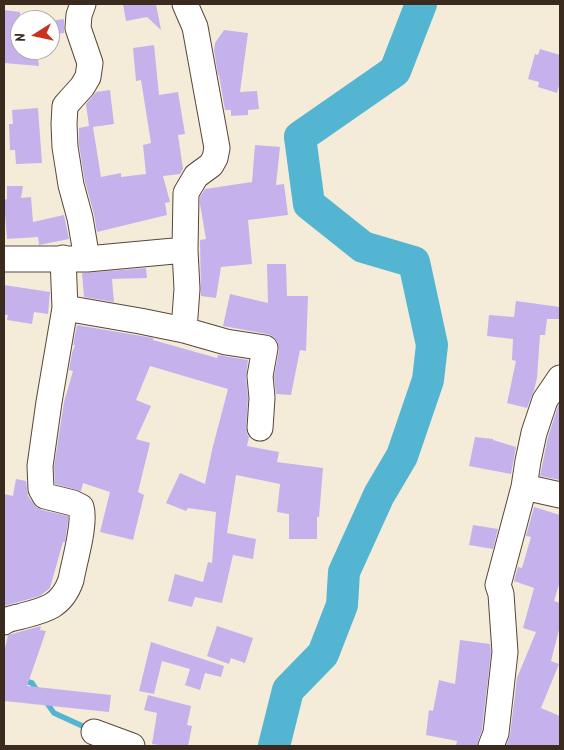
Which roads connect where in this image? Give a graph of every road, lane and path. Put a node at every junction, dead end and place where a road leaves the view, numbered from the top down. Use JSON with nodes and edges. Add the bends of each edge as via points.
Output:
{"nodes":[{"id":1,"x":83,"y":4,"type":"edge"},
{"id":2,"x":185,"y":4,"type":"edge"},
{"id":3,"x":185,"y":250,"type":"junction"},
{"id":4,"x":4,"y":259,"type":"edge"},
{"id":5,"x":75,"y":259,"type":"junction"},
{"id":6,"x":65,"y":308,"type":"junction"},
{"id":7,"x":184,"y":330,"type":"junction"},
{"id":8,"x":560,"y":378,"type":"edge"},
{"id":9,"x":260,"y":428,"type":"dead end"},
{"id":10,"x":524,"y":487,"type":"junction"},
{"id":11,"x":560,"y":495,"type":"edge"},
{"id":12,"x":4,"y":622,"type":"edge"},
{"id":13,"x":94,"y":732,"type":"dead end"},
{"id":14,"x":132,"y":746,"type":"edge"},
{"id":15,"x":492,"y":746,"type":"edge"}],
"edges":[{"from":1,"to":5,"type":"street","via":[[78,28],[90,63],[88,77],[65,106],[64,124],[71,185],[80,218]]},
{"from":2,"to":3,"type":"street","via":[[195,27],[217,148],[211,165],[196,176],[186,193]]},
{"from":3,"to":5,"type":"street"},
{"from":3,"to":7,"type":"street"},
{"from":4,"to":5,"type":"street"},
{"from":5,"to":6,"type":"street"},
{"from":6,"to":7,"type":"street"},
{"from":6,"to":12,"type":"street","via":[[40,466],[41,489],[44,496],[81,507],[80,536],[68,587],[59,601],[46,609]]},
{"from":7,"to":9,"type":"street","via":[[226,342],[265,348],[260,376]]},
{"from":8,"to":10,"type":"street","via":[[545,400],[534,433]]},
{"from":10,"to":11,"type":"street"},
{"from":10,"to":15,"type":"street","via":[[498,584],[505,652]]},
{"from":13,"to":14,"type":"street"}]}
